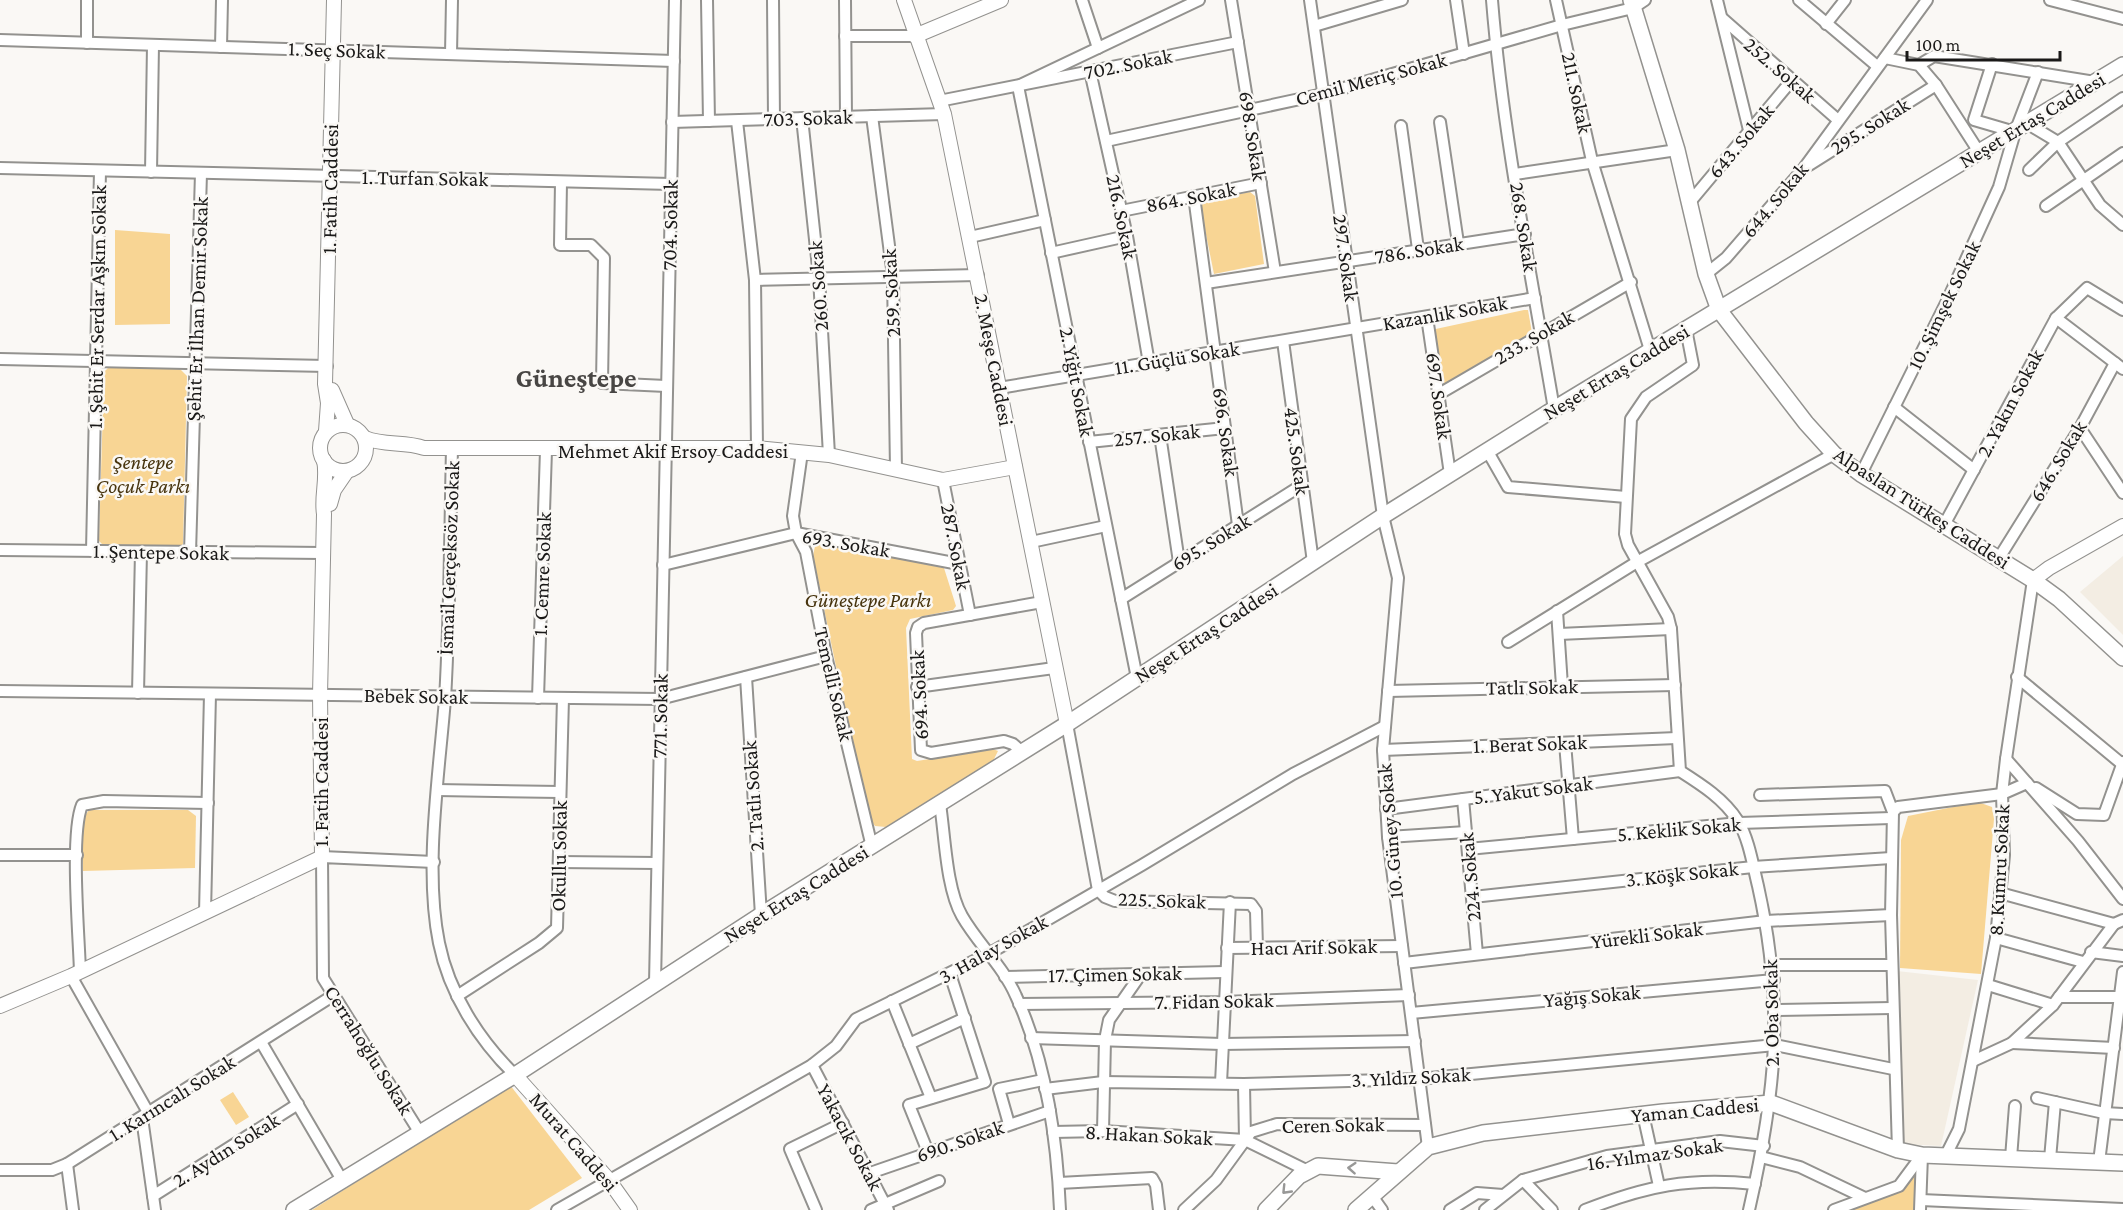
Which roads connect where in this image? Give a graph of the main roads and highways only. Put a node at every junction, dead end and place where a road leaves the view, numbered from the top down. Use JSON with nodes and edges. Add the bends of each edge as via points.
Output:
{"nodes":[{"id":1,"x":1637,"y":3,"type":"edge"},
{"id":2,"x":2123,"y":65,"type":"edge"},
{"id":3,"x":1719,"y":310,"type":"junction"},
{"id":4,"x":2123,"y":658,"type":"edge"},
{"id":5,"x":2123,"y":1163,"type":"edge"},
{"id":6,"x":1398,"y":1172,"type":"junction"},
{"id":7,"x":294,"y":1210,"type":"edge"},
{"id":8,"x":1266,"y":1210,"type":"edge"},
{"id":9,"x":1356,"y":1210,"type":"edge"}],
"edges":[{"from":1,"to":3,"type":"main road","name":"Alpaslan Türkeş Caddesi","via":[[1706,274]]},
{"from":2,"to":3,"type":"main road","name":"Neşet Ertaş Caddesi"},
{"from":3,"to":4,"type":"main road","name":"Alpaslan Türkeş Caddesi","via":[[1779,390],[1834,454],[2033,580]]},
{"from":3,"to":7,"type":"main road","name":"Neşet Ertaş Caddesi","via":[[1383,516],[1067,724],[761,915],[515,1075]]},
{"from":5,"to":6,"type":"main road","name":"Yaman Caddesi","via":[[1922,1155],[1898,1150],[1771,1103],[1483,1133],[1428,1147]]},
{"from":6,"to":8,"type":"main road","one_way":true,"via":[[1318,1166],[1306,1170]]},
{"from":6,"to":9,"type":"main road","name":"Yaman Caddesi"}]}
